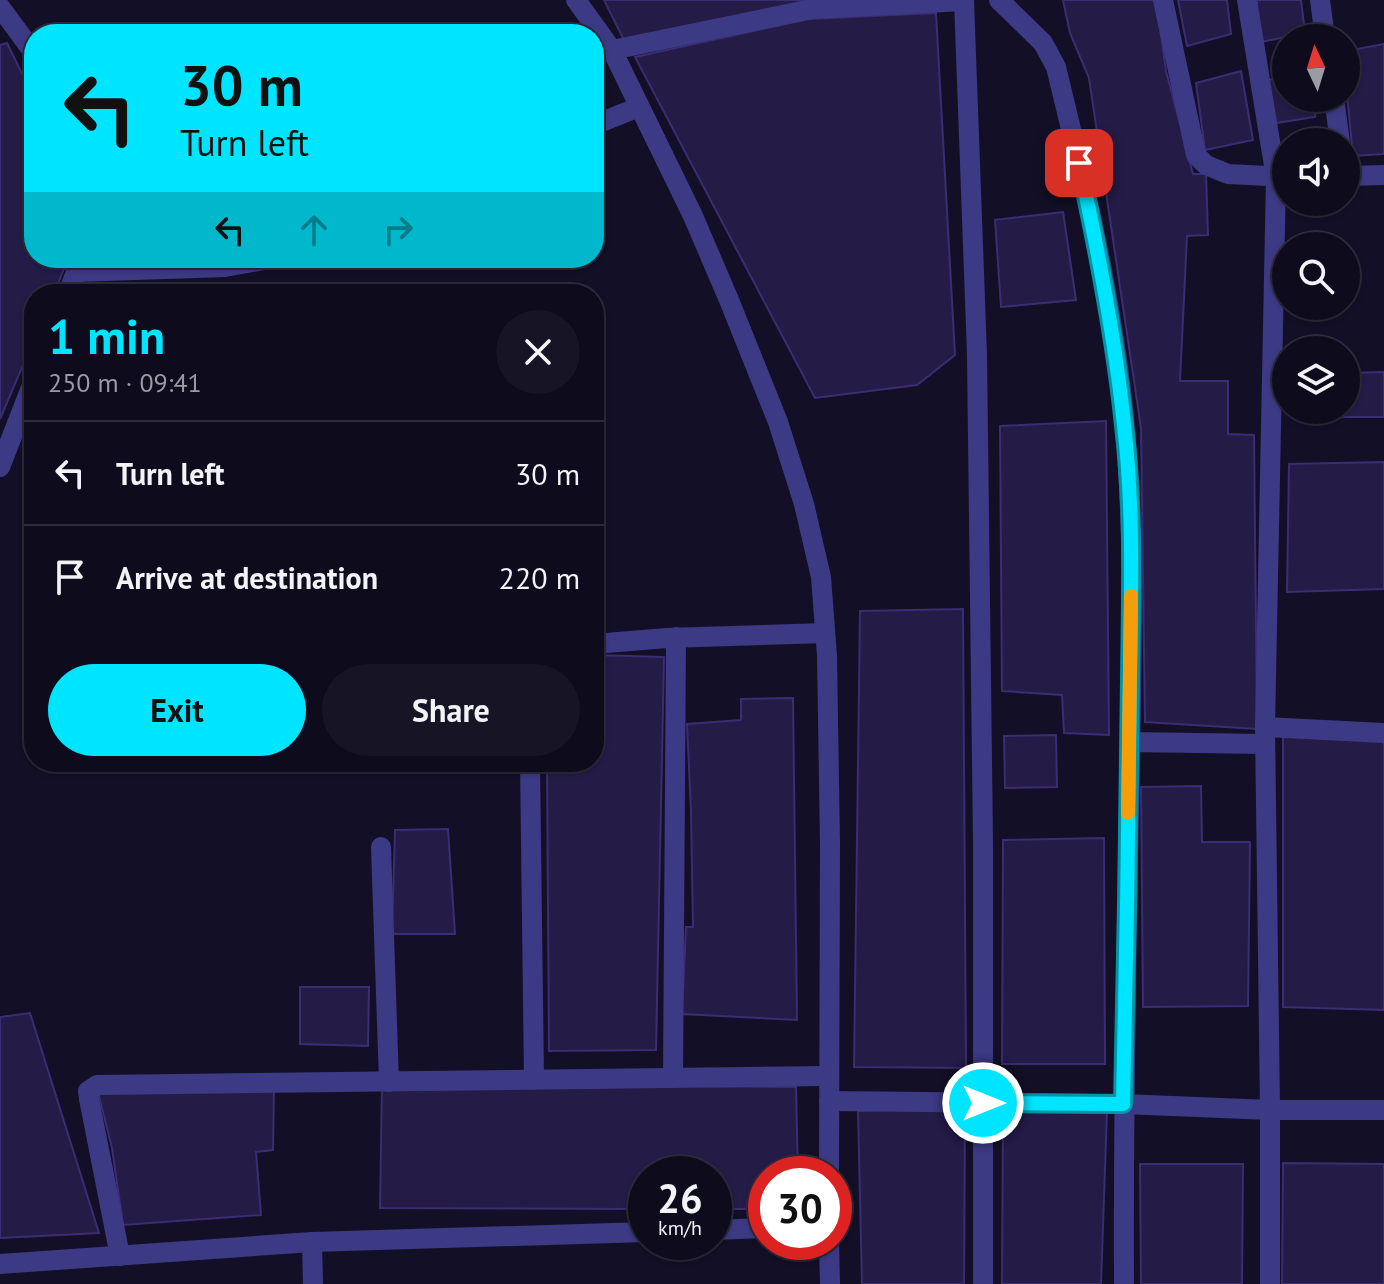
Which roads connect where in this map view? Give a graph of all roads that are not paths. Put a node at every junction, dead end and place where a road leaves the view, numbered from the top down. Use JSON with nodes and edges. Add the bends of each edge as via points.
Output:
{"nodes":[{"id":1,"x":576,"y":0,"type":"edge"},
{"id":2,"x":964,"y":0,"type":"edge"},
{"id":3,"x":999,"y":0,"type":"edge"},
{"id":4,"x":1163,"y":0,"type":"edge"},
{"id":5,"x":1247,"y":0,"type":"edge"},
{"id":6,"x":1320,"y":0,"type":"edge"},
{"id":7,"x":0,"y":7,"type":"edge"},
{"id":8,"x":593,"y":24,"type":"edge"},
{"id":9,"x":1323,"y":24,"type":"edge"},
{"id":10,"x":8,"y":30,"type":"edge"},
{"id":11,"x":604,"y":39,"type":"edge"},
{"id":12,"x":24,"y":44,"type":"edge"},
{"id":13,"x":612,"y":50,"type":"junction"},
{"id":14,"x":639,"y":107,"type":"junction"},
{"id":15,"x":604,"y":121,"type":"edge"},
{"id":16,"x":1272,"y":131,"type":"edge"},
{"id":17,"x":1384,"y":175,"type":"edge"},
{"id":18,"x":1360,"y":176,"type":"edge"},
{"id":19,"x":1272,"y":177,"type":"edge"},
{"id":20,"x":1280,"y":216,"type":"edge"},
{"id":21,"x":24,"y":406,"type":"edge"},
{"id":22,"x":0,"y":467,"type":"edge"},
{"id":23,"x":825,"y":633,"type":"junction"},
{"id":24,"x":676,"y":637,"type":"junction"},
{"id":25,"x":604,"y":643,"type":"edge"},
{"id":26,"x":1384,"y":733,"type":"edge"},
{"id":27,"x":1265,"y":735,"type":"junction"},
{"id":28,"x":1130,"y":742,"type":"junction"},
{"id":29,"x":530,"y":772,"type":"edge"},
{"id":30,"x":381,"y":847,"type":"dead end"},
{"id":31,"x":829,"y":1076,"type":"junction"},
{"id":32,"x":673,"y":1078,"type":"junction"},
{"id":33,"x":534,"y":1079,"type":"junction"},
{"id":34,"x":389,"y":1082,"type":"junction"},
{"id":35,"x":829,"y":1101,"type":"junction"},
{"id":36,"x":983,"y":1103,"type":"junction"},
{"id":37,"x":1123,"y":1104,"type":"junction"},
{"id":38,"x":1270,"y":1110,"type":"junction"},
{"id":39,"x":1384,"y":1110,"type":"edge"},
{"id":40,"x":829,"y":1156,"type":"edge"},
{"id":41,"x":628,"y":1233,"type":"edge"},
{"id":42,"x":312,"y":1242,"type":"junction"},
{"id":43,"x":120,"y":1256,"type":"junction"},
{"id":44,"x":829,"y":1260,"type":"edge"},
{"id":45,"x":0,"y":1264,"type":"edge"},
{"id":46,"x":313,"y":1284,"type":"edge"},
{"id":47,"x":830,"y":1284,"type":"edge"},
{"id":48,"x":983,"y":1284,"type":"edge"},
{"id":49,"x":1124,"y":1284,"type":"edge"},
{"id":50,"x":1270,"y":1284,"type":"edge"}],
"edges":[{"from":1,"to":8,"type":"street"},
{"from":2,"to":13,"type":"street","via":[[812,9]]},
{"from":2,"to":36,"type":"street","via":[[977,355]]},
{"from":3,"to":28,"type":"street","via":[[1043,43],[1056,67],[1098,246],[1125,427]]},
{"from":4,"to":19,"type":"street","via":[[1196,155],[1228,174]]},
{"from":5,"to":16,"type":"street"},
{"from":6,"to":9,"type":"street"},
{"from":7,"to":10,"type":"street"},
{"from":10,"to":12,"type":"street"},
{"from":11,"to":13,"type":"street"},
{"from":13,"to":14,"type":"street"},
{"from":14,"to":15,"type":"street"},
{"from":14,"to":23,"type":"street","via":[[693,216],[778,422],[821,577]]},
{"from":17,"to":18,"type":"street"},
{"from":20,"to":27,"type":"street"},
{"from":21,"to":22,"type":"street"},
{"from":23,"to":24,"type":"street"},
{"from":23,"to":31,"type":"street"},
{"from":24,"to":25,"type":"street"},
{"from":24,"to":32,"type":"street"},
{"from":26,"to":27,"type":"street"},
{"from":27,"to":28,"type":"street"},
{"from":27,"to":38,"type":"street"},
{"from":28,"to":37,"type":"street"},
{"from":29,"to":33,"type":"street"},
{"from":30,"to":34,"type":"street"},
{"from":31,"to":32,"type":"street"},
{"from":31,"to":35,"type":"street"},
{"from":32,"to":33,"type":"street"},
{"from":33,"to":34,"type":"street"},
{"from":34,"to":43,"type":"street","via":[[92,1087],[89,1099]]},
{"from":35,"to":36,"type":"street"},
{"from":35,"to":40,"type":"street"},
{"from":36,"to":37,"type":"street"},
{"from":36,"to":48,"type":"street"},
{"from":37,"to":38,"type":"street"},
{"from":37,"to":49,"type":"street"},
{"from":38,"to":39,"type":"street"},
{"from":38,"to":50,"type":"street"},
{"from":41,"to":42,"type":"street"},
{"from":42,"to":43,"type":"street"},
{"from":42,"to":46,"type":"street"},
{"from":43,"to":45,"type":"street"},
{"from":44,"to":47,"type":"street"}]}
